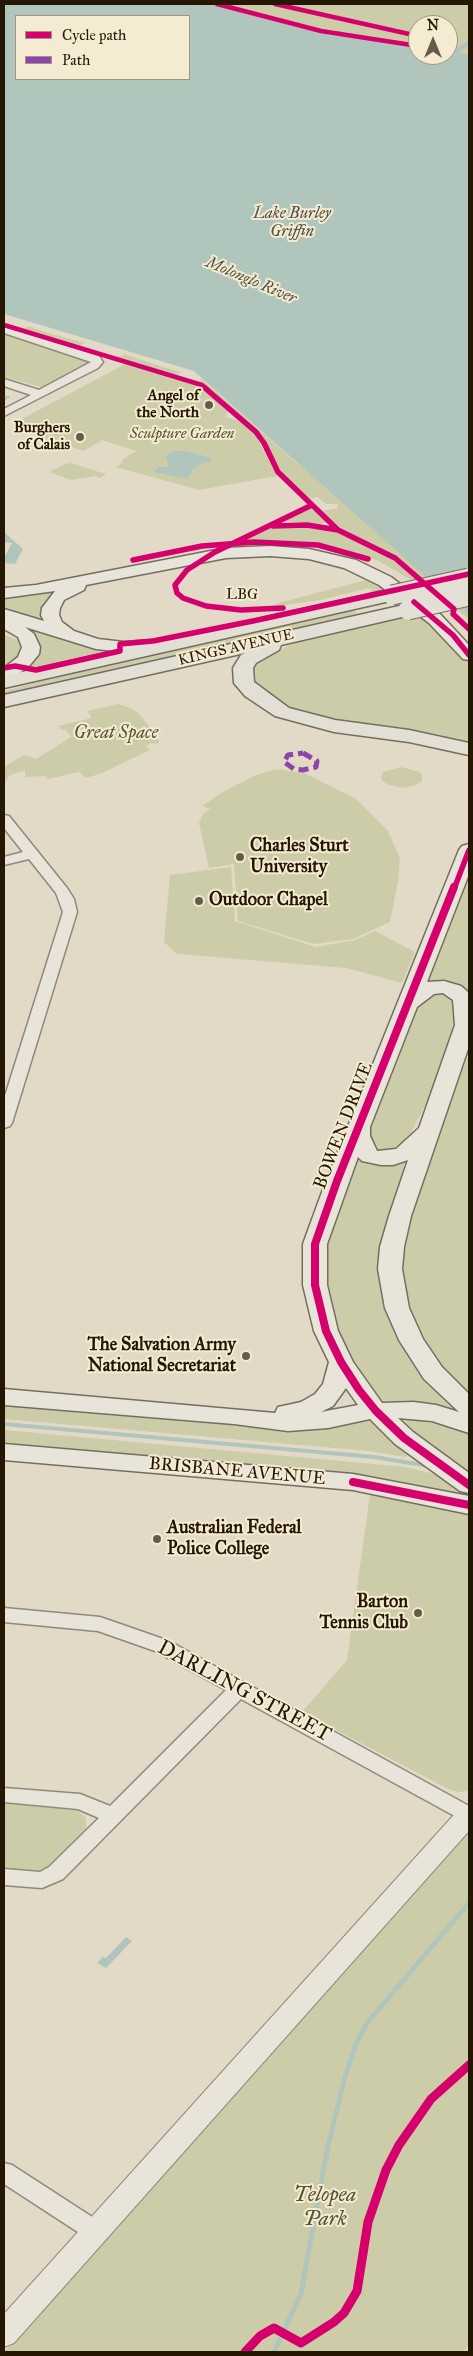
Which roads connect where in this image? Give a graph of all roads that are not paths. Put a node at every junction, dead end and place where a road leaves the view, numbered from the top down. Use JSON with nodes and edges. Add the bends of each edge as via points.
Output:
{"nodes":[{"id":1,"x":4,"y":330,"type":"edge"},
{"id":2,"x":4,"y":382,"type":"edge"},
{"id":3,"x":40,"y":394,"type":"junction"},
{"id":4,"x":4,"y":413,"type":"edge"},
{"id":5,"x":194,"y":551,"type":"junction"},
{"id":6,"x":118,"y":574,"type":"junction"},
{"id":7,"x":469,"y":578,"type":"edge"},
{"id":8,"x":4,"y":586,"type":"edge"},
{"id":9,"x":4,"y":593,"type":"edge"},
{"id":10,"x":469,"y":596,"type":"edge"},
{"id":11,"x":4,"y":614,"type":"edge"},
{"id":12,"x":4,"y":622,"type":"edge"},
{"id":13,"x":469,"y":634,"type":"edge"},
{"id":14,"x":295,"y":635,"type":"junction"},
{"id":15,"x":73,"y":638,"type":"junction"},
{"id":16,"x":179,"y":643,"type":"junction"},
{"id":17,"x":469,"y":655,"type":"edge"},
{"id":18,"x":4,"y":676,"type":"edge"},
{"id":19,"x":4,"y":682,"type":"edge"},
{"id":20,"x":4,"y":701,"type":"edge"},
{"id":21,"x":469,"y":749,"type":"edge"},
{"id":22,"x":4,"y":818,"type":"edge"},
{"id":23,"x":469,"y":850,"type":"edge"},
{"id":24,"x":32,"y":854,"type":"junction"},
{"id":25,"x":4,"y":861,"type":"edge"},
{"id":26,"x":408,"y":1004,"type":"junction"},
{"id":27,"x":468,"y":1022,"type":"edge"},
{"id":28,"x":4,"y":1124,"type":"edge"},
{"id":29,"x":359,"y":1127,"type":"junction"},
{"id":30,"x":428,"y":1131,"type":"junction"},
{"id":31,"x":341,"y":1362,"type":"junction"},
{"id":32,"x":4,"y":1397,"type":"edge"},
{"id":33,"x":469,"y":1408,"type":"edge"},
{"id":34,"x":376,"y":1411,"type":"junction"},
{"id":35,"x":234,"y":1416,"type":"junction"},
{"id":36,"x":469,"y":1425,"type":"edge"},
{"id":37,"x":4,"y":1452,"type":"edge"},
{"id":38,"x":466,"y":1482,"type":"edge"},
{"id":39,"x":469,"y":1505,"type":"edge"},
{"id":40,"x":4,"y":1615,"type":"edge"},
{"id":41,"x":240,"y":1688,"type":"junction"},
{"id":42,"x":4,"y":1795,"type":"edge"},
{"id":43,"x":113,"y":1815,"type":"junction"},
{"id":44,"x":469,"y":1815,"type":"edge"},
{"id":45,"x":4,"y":1877,"type":"edge"},
{"id":46,"x":4,"y":2172,"type":"edge"},
{"id":47,"x":95,"y":2231,"type":"junction"},
{"id":48,"x":4,"y":2334,"type":"edge"}],
"edges":[{"from":1,"to":3,"type":"street","via":[[95,358],[94,366]]},
{"from":2,"to":3,"type":"street"},
{"from":3,"to":4,"type":"street"},
{"from":5,"to":6,"type":"main road"},
{"from":5,"to":8,"type":"main road"},
{"from":5,"to":13,"type":"main road","via":[[241,542],[304,544],[368,559],[402,576]]},
{"from":5,"to":17,"type":"main road","via":[[309,554],[350,564],[371,573],[434,619]]},
{"from":6,"to":9,"type":"main road"},
{"from":6,"to":15,"type":"main road","via":[[76,587],[55,600],[51,618],[58,628]]},
{"from":7,"to":16,"type":"main road","name":"KINGS AVENUE","bridge":true},
{"from":10,"to":14,"type":"main road","name":"KINGS AVENUE","bridge":true},
{"from":11,"to":15,"type":"main road"},
{"from":12,"to":18,"type":"main road","via":[[22,631],[31,647],[24,661]]},
{"from":14,"to":20,"type":"main road","name":"KINGS AVENUE"},
{"from":14,"to":21,"type":"main road","via":[[254,655],[244,665],[244,683],[270,705],[316,723],[437,740]]},
{"from":15,"to":16,"type":"main road","via":[[115,647]]},
{"from":16,"to":19,"type":"main road","name":"KINGS AVENUE"},
{"from":22,"to":24,"type":"street"},
{"from":23,"to":26,"type":"main road","name":"BOWEN DRIVE"},
{"from":24,"to":25,"type":"street"},
{"from":24,"to":28,"type":"street","via":[[65,895],[70,917]]},
{"from":26,"to":27,"type":"main road","via":[[429,988],[454,990],[463,998]]},
{"from":26,"to":29,"type":"main road","name":"BOWEN DRIVE"},
{"from":27,"to":30,"type":"main road"},
{"from":29,"to":30,"type":"main road","via":[[365,1151],[370,1156],[381,1158],[404,1154]]},
{"from":29,"to":31,"type":"main road","name":"BOWEN DRIVE","via":[[315,1244],[315,1285],[326,1331]]},
{"from":30,"to":33,"type":"main road","via":[[396,1227],[391,1253],[392,1284],[400,1316],[419,1354],[442,1383]]},
{"from":31,"to":34,"type":"main road","name":"BOWEN DRIVE"},
{"from":31,"to":35,"type":"main road","via":[[335,1386],[314,1407],[292,1412]]},
{"from":32,"to":35,"type":"main road"},
{"from":34,"to":35,"type":"main road","via":[[295,1422]]},
{"from":34,"to":36,"type":"main road","via":[[423,1411]]},
{"from":34,"to":38,"type":"main road","name":"BOWEN DRIVE","via":[[424,1454]]},
{"from":37,"to":39,"type":"main road","name":"BRISBANE AVENUE","via":[[353,1482]]},
{"from":40,"to":41,"type":"street","name":"DARLING STREET","via":[[114,1628],[162,1646]]},
{"from":41,"to":43,"type":"street"},
{"from":41,"to":44,"type":"street","name":"DARLING STREET"},
{"from":42,"to":43,"type":"street","via":[[80,1802]]},
{"from":43,"to":45,"type":"street","via":[[56,1873],[42,1880]]},
{"from":44,"to":47,"type":"street"},
{"from":46,"to":47,"type":"street"},
{"from":47,"to":48,"type":"street"}]}
